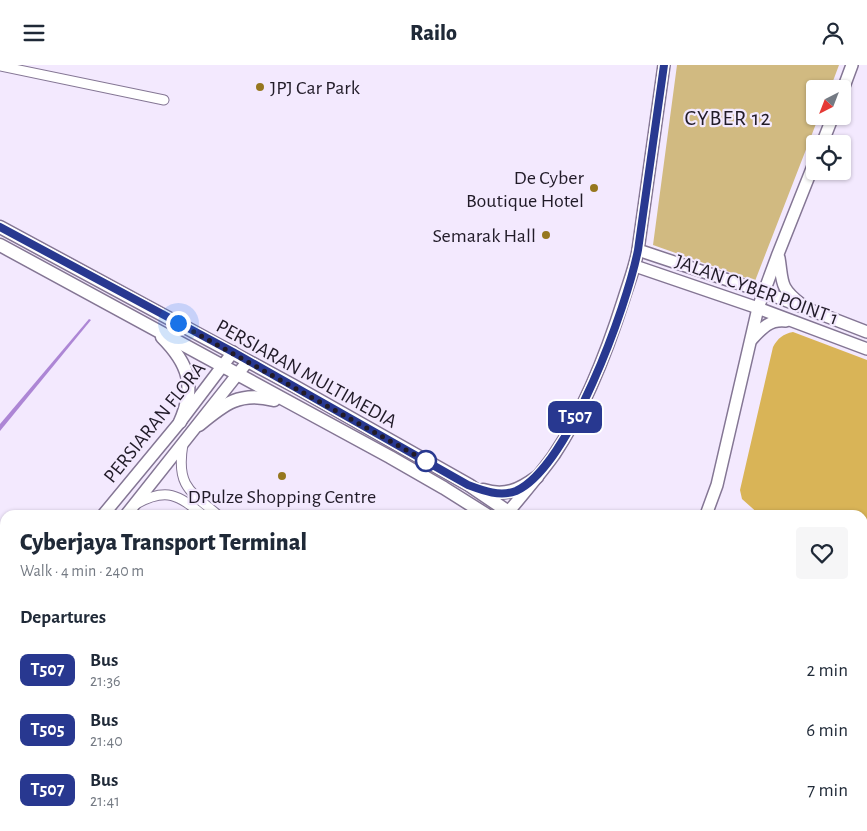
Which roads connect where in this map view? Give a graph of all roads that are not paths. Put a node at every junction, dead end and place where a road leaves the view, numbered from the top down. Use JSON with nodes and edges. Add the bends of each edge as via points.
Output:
{"nodes":[{"id":1,"x":664,"y":65,"type":"edge"},
{"id":2,"x":852,"y":65,"type":"edge"},
{"id":3,"x":0,"y":66,"type":"edge"},
{"id":4,"x":846,"y":80,"type":"edge"},
{"id":5,"x":164,"y":100,"type":"dead end"},
{"id":6,"x":807,"y":180,"type":"edge"},
{"id":7,"x":0,"y":227,"type":"edge"},
{"id":8,"x":0,"y":245,"type":"edge"},
{"id":9,"x":638,"y":250,"type":"junction"},
{"id":10,"x":778,"y":254,"type":"junction"},
{"id":11,"x":635,"y":265,"type":"junction"},
{"id":12,"x":764,"y":292,"type":"junction"},
{"id":13,"x":758,"y":308,"type":"junction"},
{"id":14,"x":814,"y":312,"type":"junction"},
{"id":15,"x":793,"y":321,"type":"junction"},
{"id":16,"x":151,"y":326,"type":"junction"},
{"id":17,"x":867,"y":332,"type":"edge"},
{"id":18,"x":751,"y":340,"type":"junction"},
{"id":19,"x":867,"y":349,"type":"edge"},
{"id":20,"x":233,"y":352,"type":"junction"},
{"id":21,"x":248,"y":361,"type":"junction"},
{"id":22,"x":223,"y":365,"type":"junction"},
{"id":23,"x":238,"y":375,"type":"junction"},
{"id":24,"x":305,"y":411,"type":"junction"},
{"id":25,"x":180,"y":422,"type":"junction"},
{"id":26,"x":198,"y":425,"type":"junction"},
{"id":27,"x":183,"y":444,"type":"junction"},
{"id":28,"x":537,"y":477,"type":"junction"},
{"id":29,"x":468,"y":485,"type":"junction"},
{"id":30,"x":456,"y":495,"type":"junction"},
{"id":31,"x":134,"y":505,"type":"junction"},
{"id":32,"x":107,"y":510,"type":"edge"},
{"id":33,"x":130,"y":510,"type":"edge"},
{"id":34,"x":197,"y":510,"type":"edge"},
{"id":35,"x":212,"y":510,"type":"edge"},
{"id":36,"x":468,"y":510,"type":"edge"},
{"id":37,"x":480,"y":510,"type":"edge"},
{"id":38,"x":503,"y":510,"type":"edge"},
{"id":39,"x":512,"y":510,"type":"edge"},
{"id":40,"x":708,"y":510,"type":"edge"}],
"edges":[{"from":1,"to":9,"type":"main road"},
{"from":2,"to":4,"type":"main road"},
{"from":3,"to":5,"type":"street"},
{"from":6,"to":10,"type":"main road"},
{"from":7,"to":20,"type":"main road","name":"PERSIARAN MULTIMEDIA"},
{"from":8,"to":16,"type":"main road","name":"PERSIARAN MULTIMEDIA"},
{"from":9,"to":11,"type":"main road"},
{"from":9,"to":12,"type":"main road","name":"JALAN CYBER POINT 1"},
{"from":10,"to":12,"type":"main road"},
{"from":10,"to":14,"type":"main road","via":[[786,290]]},
{"from":11,"to":13,"type":"main road","name":"JALAN CYBER POINT 1"},
{"from":11,"to":28,"type":"main road","via":[[594,381],[554,455]]},
{"from":12,"to":13,"type":"main road"},
{"from":12,"to":14,"type":"main road","name":"JALAN CYBER POINT 1"},
{"from":13,"to":15,"type":"main road","name":"JALAN CYBER POINT 1"},
{"from":13,"to":18,"type":"main road"},
{"from":14,"to":17,"type":"main road","name":"JALAN CYBER POINT 1"},
{"from":15,"to":18,"type":"main road","via":[[768,323]]},
{"from":15,"to":19,"type":"main road","name":"JALAN CYBER POINT 1"},
{"from":16,"to":22,"type":"main road","name":"PERSIARAN MULTIMEDIA"},
{"from":16,"to":25,"type":"main road","via":[[178,354],[188,376],[188,399]]},
{"from":18,"to":40,"type":"main road","via":[[717,485]]},
{"from":20,"to":21,"type":"main road","name":"PERSIARAN MULTIMEDIA"},
{"from":20,"to":22,"type":"main road","name":"PERSIARAN FLORA"},
{"from":21,"to":23,"type":"main road","name":"PERSIARAN FLORA"},
{"from":21,"to":29,"type":"main road","name":"PERSIARAN MULTIMEDIA"},
{"from":22,"to":23,"type":"main road","name":"PERSIARAN MULTIMEDIA"},
{"from":22,"to":25,"type":"main road","name":"PERSIARAN FLORA"},
{"from":23,"to":24,"type":"main road","name":"PERSIARAN MULTIMEDIA"},
{"from":23,"to":26,"type":"main road","name":"PERSIARAN FLORA"},
{"from":24,"to":26,"type":"main road","via":[[260,396],[247,397],[225,405]]},
{"from":24,"to":30,"type":"main road","name":"PERSIARAN MULTIMEDIA"},
{"from":25,"to":32,"type":"main road","name":"PERSIARAN FLORA"},
{"from":26,"to":27,"type":"main road","name":"PERSIARAN FLORA"},
{"from":27,"to":31,"type":"main road","name":"PERSIARAN FLORA"},
{"from":27,"to":35,"type":"street","via":[[180,466],[184,483]]},
{"from":28,"to":29,"type":"main road","via":[[509,493],[489,492]]},
{"from":28,"to":39,"type":"main road"},
{"from":29,"to":38,"type":"main road","name":"PERSIARAN MULTIMEDIA"},
{"from":30,"to":36,"type":"main road"},
{"from":30,"to":37,"type":"main road","name":"PERSIARAN MULTIMEDIA"},
{"from":31,"to":33,"type":"main road","name":"PERSIARAN FLORA"},
{"from":31,"to":34,"type":"street","via":[[156,496],[176,496]]}]}
